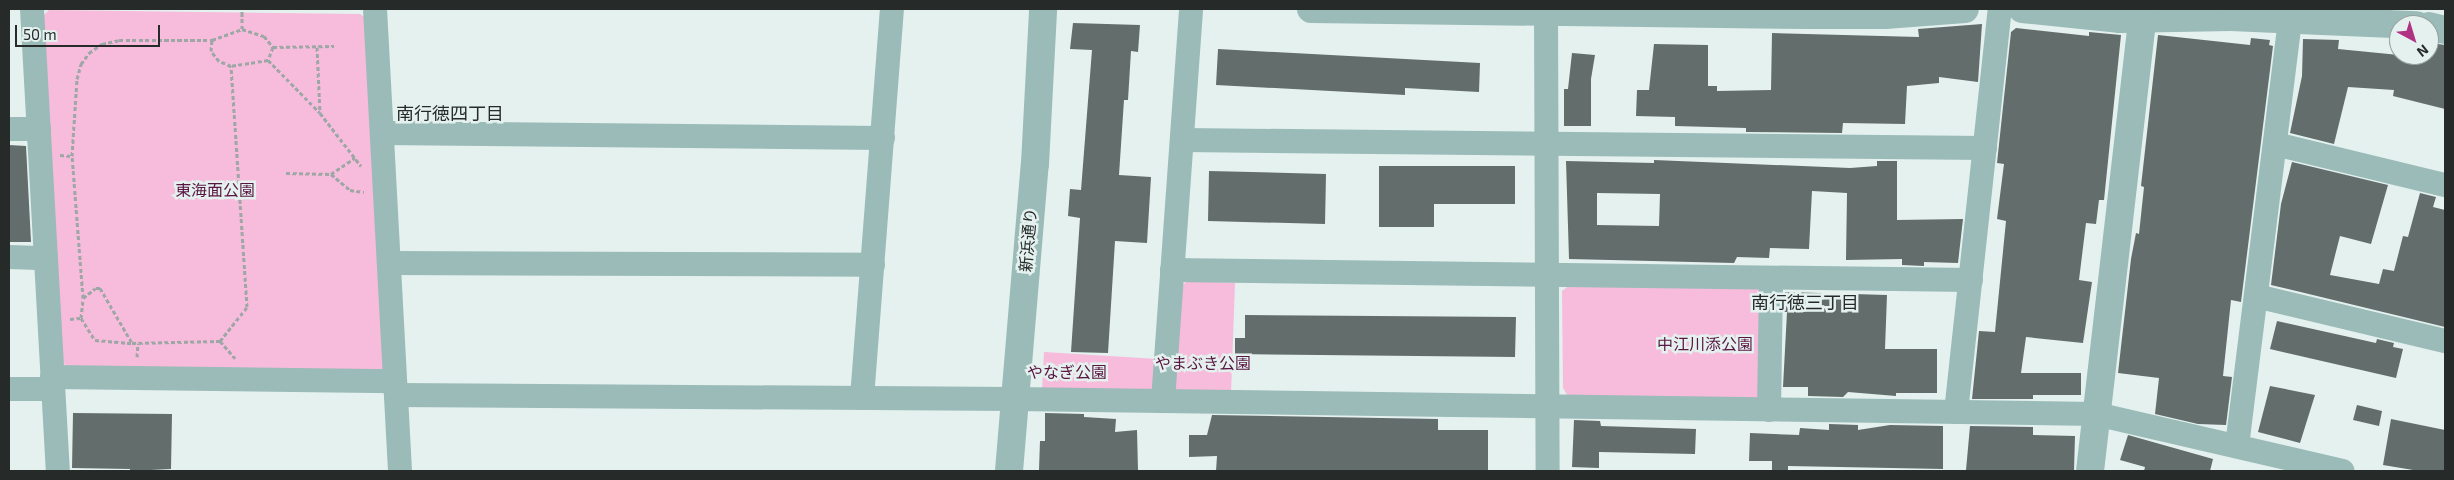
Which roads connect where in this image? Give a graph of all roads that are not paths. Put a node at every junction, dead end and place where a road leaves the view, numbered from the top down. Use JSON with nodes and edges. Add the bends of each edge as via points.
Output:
{"nodes":[{"id":1,"x":32,"y":9,"type":"edge"},
{"id":2,"x":375,"y":9,"type":"edge"},
{"id":3,"x":892,"y":9,"type":"edge"},
{"id":4,"x":1043,"y":9,"type":"edge"},
{"id":5,"x":1191,"y":9,"type":"edge"},
{"id":6,"x":1311,"y":9,"type":"edge"},
{"id":7,"x":1965,"y":9,"type":"edge"},
{"id":8,"x":2000,"y":9,"type":"edge"},
{"id":9,"x":2022,"y":9,"type":"edge"},
{"id":10,"x":1546,"y":10,"type":"edge"},
{"id":11,"x":1806,"y":12,"type":"edge"},
{"id":12,"x":2142,"y":19,"type":"junction"},
{"id":13,"x":2290,"y":20,"type":"junction"},
{"id":14,"x":2389,"y":24,"type":"edge"},
{"id":15,"x":9,"y":129,"type":"edge"},
{"id":16,"x":39,"y":129,"type":"junction"},
{"id":17,"x":382,"y":133,"type":"junction"},
{"id":18,"x":883,"y":138,"type":"junction"},
{"id":19,"x":1182,"y":140,"type":"junction"},
{"id":20,"x":1546,"y":144,"type":"junction"},
{"id":21,"x":2275,"y":144,"type":"junction"},
{"id":22,"x":1985,"y":148,"type":"junction"},
{"id":23,"x":2445,"y":184,"type":"edge"},
{"id":24,"x":9,"y":257,"type":"edge"},
{"id":25,"x":46,"y":258,"type":"junction"},
{"id":26,"x":389,"y":262,"type":"junction"},
{"id":27,"x":873,"y":265,"type":"junction"},
{"id":28,"x":1172,"y":270,"type":"junction"},
{"id":29,"x":1547,"y":276,"type":"junction"},
{"id":30,"x":1771,"y":278,"type":"junction"},
{"id":31,"x":1971,"y":280,"type":"junction"},
{"id":32,"x":2256,"y":296,"type":"junction"},
{"id":33,"x":2445,"y":341,"type":"edge"},
{"id":34,"x":53,"y":383,"type":"junction"},
{"id":35,"x":9,"y":388,"type":"edge"},
{"id":36,"x":396,"y":388,"type":"junction"},
{"id":37,"x":862,"y":398,"type":"junction"},
{"id":38,"x":1015,"y":399,"type":"junction"},
{"id":39,"x":1163,"y":401,"type":"junction"},
{"id":40,"x":1547,"y":407,"type":"junction"},
{"id":41,"x":1769,"y":410,"type":"junction"},
{"id":42,"x":1956,"y":412,"type":"junction"},
{"id":43,"x":2096,"y":414,"type":"junction"},
{"id":44,"x":2237,"y":446,"type":"junction"},
{"id":45,"x":58,"y":471,"type":"edge"},
{"id":46,"x":400,"y":471,"type":"edge"},
{"id":47,"x":1009,"y":471,"type":"edge"},
{"id":48,"x":1548,"y":471,"type":"edge"},
{"id":49,"x":2090,"y":471,"type":"edge"},
{"id":50,"x":2342,"y":471,"type":"edge"}],
"edges":[{"from":1,"to":16,"type":"street"},
{"from":2,"to":17,"type":"street"},
{"from":3,"to":18,"type":"street"},
{"from":4,"to":38,"type":"street","name":"新浜通り","via":[[1035,164]]},
{"from":5,"to":19,"type":"street"},
{"from":6,"to":10,"type":"street"},
{"from":7,"to":11,"type":"street","via":[[1885,15]]},
{"from":8,"to":22,"type":"street"},
{"from":9,"to":12,"type":"street"},
{"from":10,"to":11,"type":"street"},
{"from":10,"to":20,"type":"street"},
{"from":12,"to":13,"type":"street"},
{"from":12,"to":43,"type":"street"},
{"from":13,"to":14,"type":"street"},
{"from":13,"to":21,"type":"street"},
{"from":15,"to":16,"type":"street"},
{"from":16,"to":25,"type":"street"},
{"from":17,"to":18,"type":"street"},
{"from":17,"to":26,"type":"street","via":[[375,173]]},
{"from":18,"to":27,"type":"street"},
{"from":19,"to":20,"type":"street"},
{"from":19,"to":28,"type":"street"},
{"from":20,"to":22,"type":"street"},
{"from":20,"to":29,"type":"street"},
{"from":21,"to":23,"type":"street"},
{"from":21,"to":32,"type":"street"},
{"from":22,"to":31,"type":"street"},
{"from":24,"to":25,"type":"street"},
{"from":25,"to":34,"type":"street"},
{"from":26,"to":27,"type":"street"},
{"from":26,"to":36,"type":"street"},
{"from":27,"to":37,"type":"street"},
{"from":28,"to":29,"type":"street"},
{"from":28,"to":39,"type":"street"},
{"from":29,"to":30,"type":"street"},
{"from":29,"to":40,"type":"street"},
{"from":30,"to":31,"type":"street"},
{"from":30,"to":41,"type":"street"},
{"from":31,"to":42,"type":"street"},
{"from":32,"to":33,"type":"street"},
{"from":32,"to":44,"type":"street"},
{"from":34,"to":35,"type":"street"},
{"from":34,"to":36,"type":"street"},
{"from":34,"to":45,"type":"street"},
{"from":36,"to":37,"type":"street"},
{"from":36,"to":46,"type":"street"},
{"from":37,"to":38,"type":"street"},
{"from":38,"to":39,"type":"street"},
{"from":38,"to":47,"type":"street","name":"新浜通り"},
{"from":39,"to":40,"type":"street"},
{"from":40,"to":41,"type":"street"},
{"from":40,"to":48,"type":"street"},
{"from":41,"to":42,"type":"street"},
{"from":42,"to":43,"type":"street"},
{"from":43,"to":44,"type":"street"},
{"from":43,"to":49,"type":"street"},
{"from":44,"to":50,"type":"street"}]}
